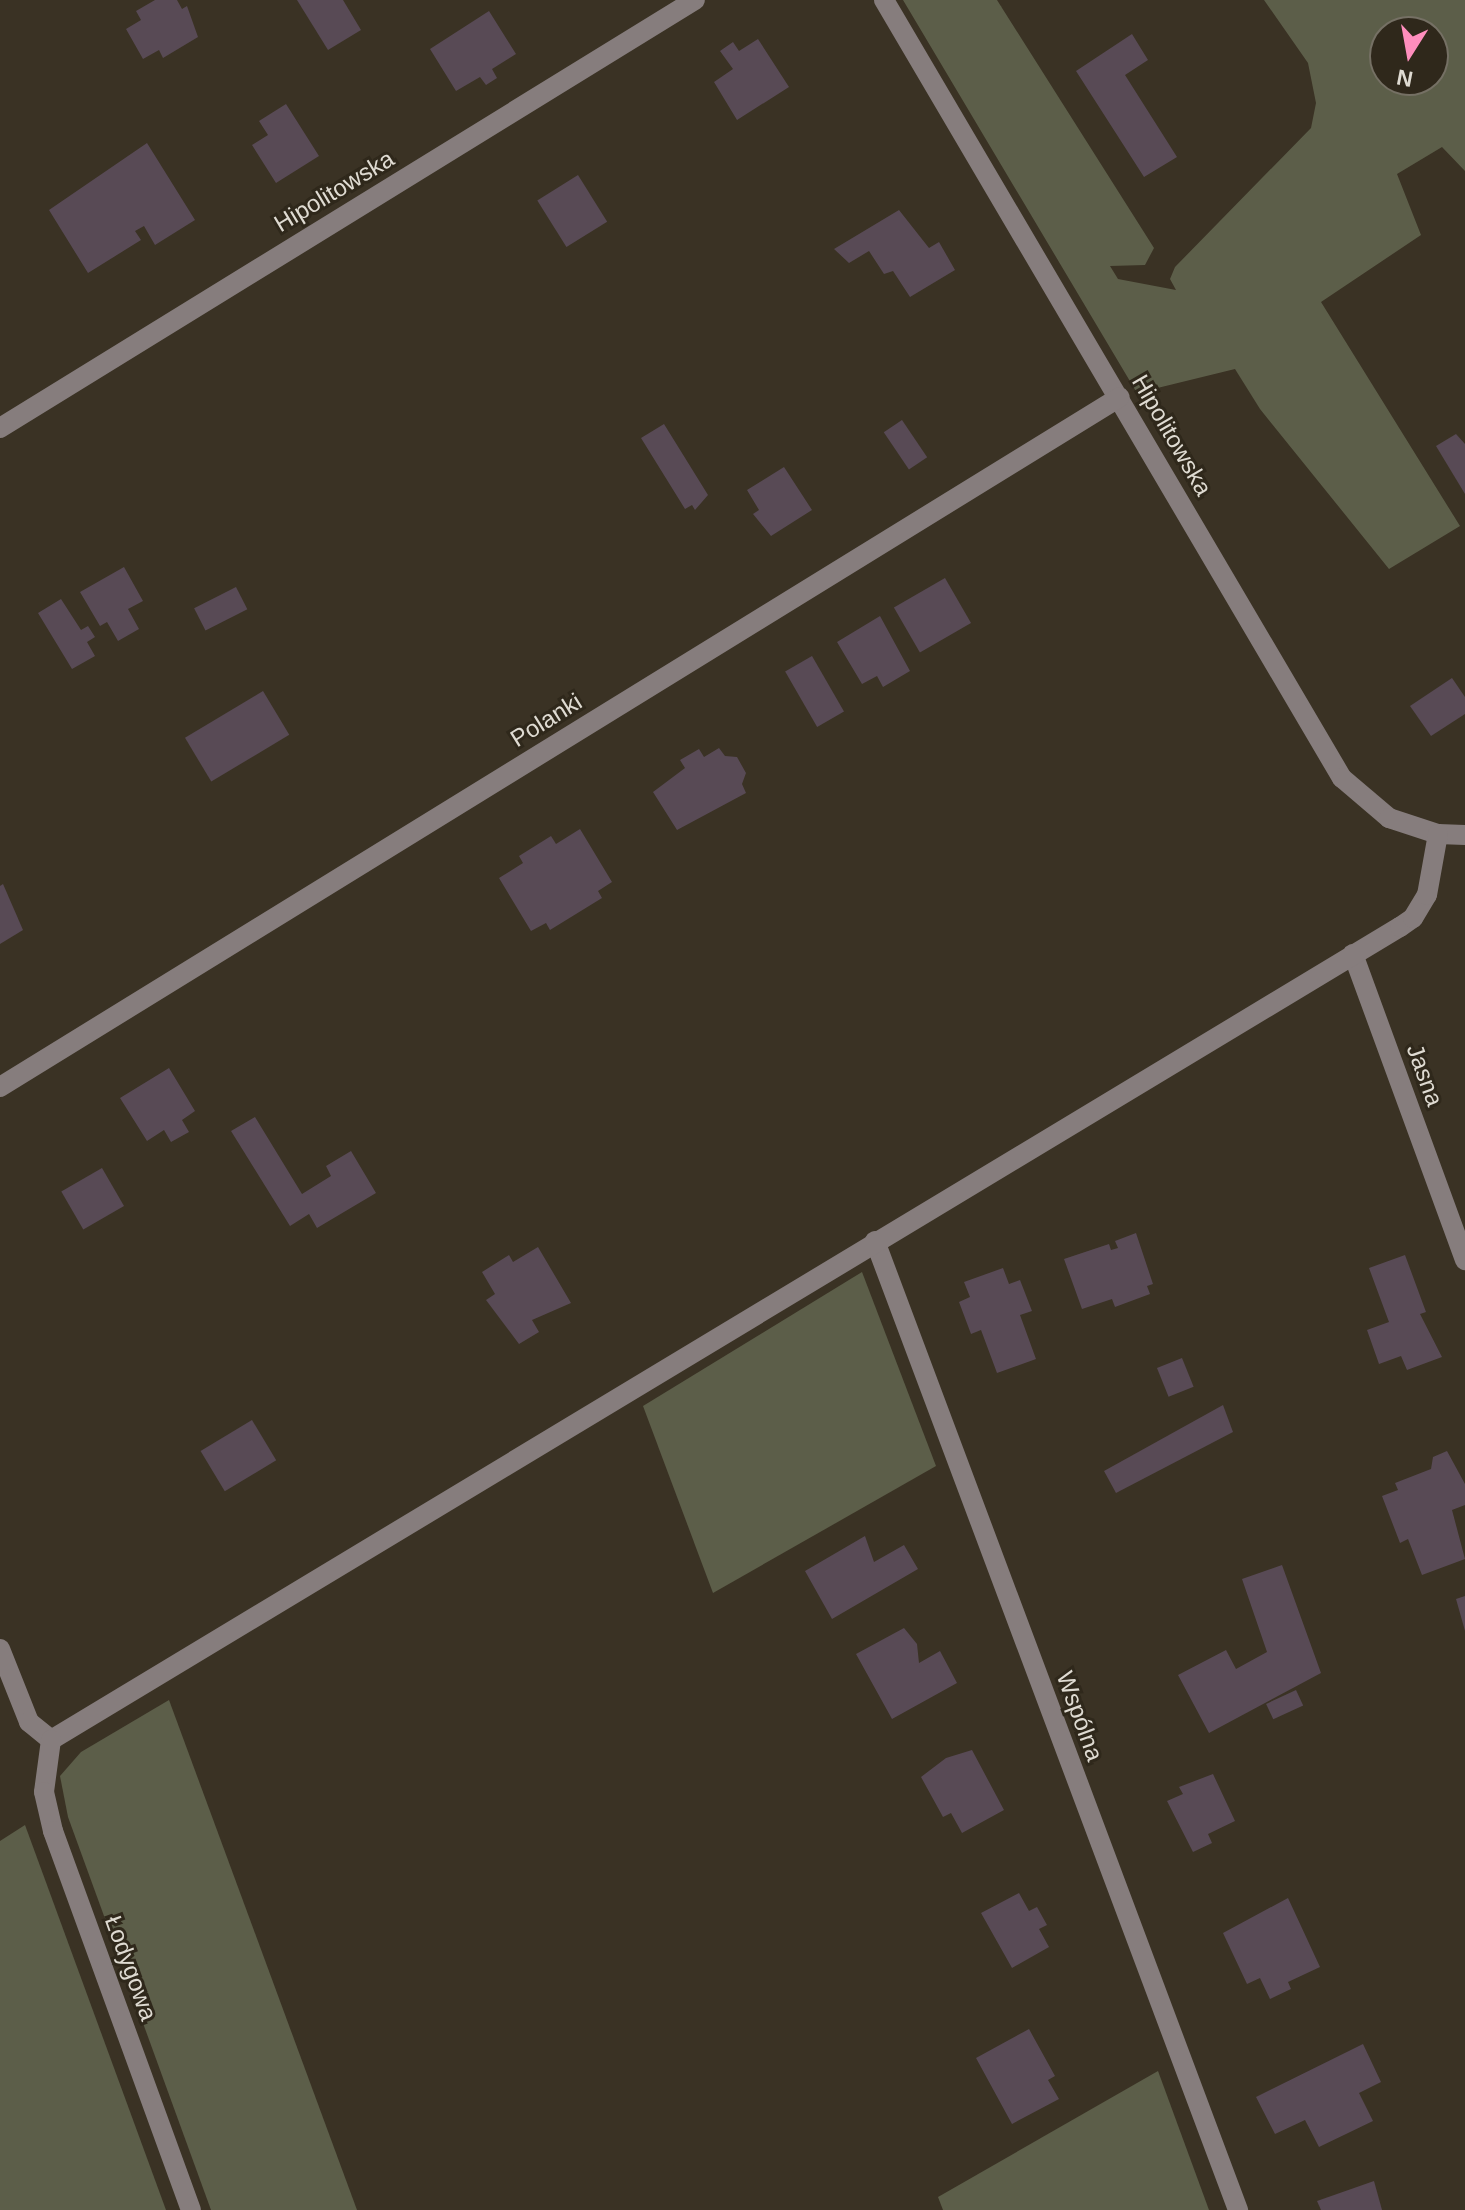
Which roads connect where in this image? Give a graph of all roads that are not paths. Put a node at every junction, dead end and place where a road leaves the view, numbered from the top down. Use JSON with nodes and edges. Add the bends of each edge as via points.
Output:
{"nodes":[{"id":1,"x":695,"y":0,"type":"edge"},
{"id":2,"x":884,"y":0,"type":"edge"},
{"id":3,"x":1120,"y":397,"type":"junction"},
{"id":4,"x":0,"y":428,"type":"edge"},
{"id":5,"x":1438,"y":834,"type":"junction"},
{"id":6,"x":1465,"y":835,"type":"edge"},
{"id":7,"x":1353,"y":954,"type":"junction"},
{"id":8,"x":0,"y":1087,"type":"edge"},
{"id":9,"x":875,"y":1241,"type":"junction"},
{"id":10,"x":1465,"y":1260,"type":"edge"},
{"id":11,"x":0,"y":1649,"type":"edge"},
{"id":12,"x":51,"y":1740,"type":"junction"},
{"id":13,"x":191,"y":2210,"type":"edge"},
{"id":14,"x":1238,"y":2210,"type":"edge"}],
"edges":[{"from":1,"to":4,"type":"street","name":"Hipolitowska"},
{"from":2,"to":3,"type":"street","name":"Hipolitowska"},
{"from":3,"to":5,"type":"street","name":"Hipolitowska","via":[[1342,778],[1389,818]]},
{"from":3,"to":8,"type":"street","name":"Polanki"},
{"from":5,"to":6,"type":"street","name":"Hipolitowska"},
{"from":5,"to":7,"type":"street","via":[[1427,895],[1413,918]]},
{"from":7,"to":9,"type":"street"},
{"from":7,"to":10,"type":"street","name":"Jasna"},
{"from":9,"to":12,"type":"street"},
{"from":9,"to":14,"type":"street","name":"Wspólna"},
{"from":11,"to":12,"type":"street","via":[[29,1722]]},
{"from":12,"to":13,"type":"street","name":"Łodygowa","via":[[44,1792],[53,1831]]}]}
